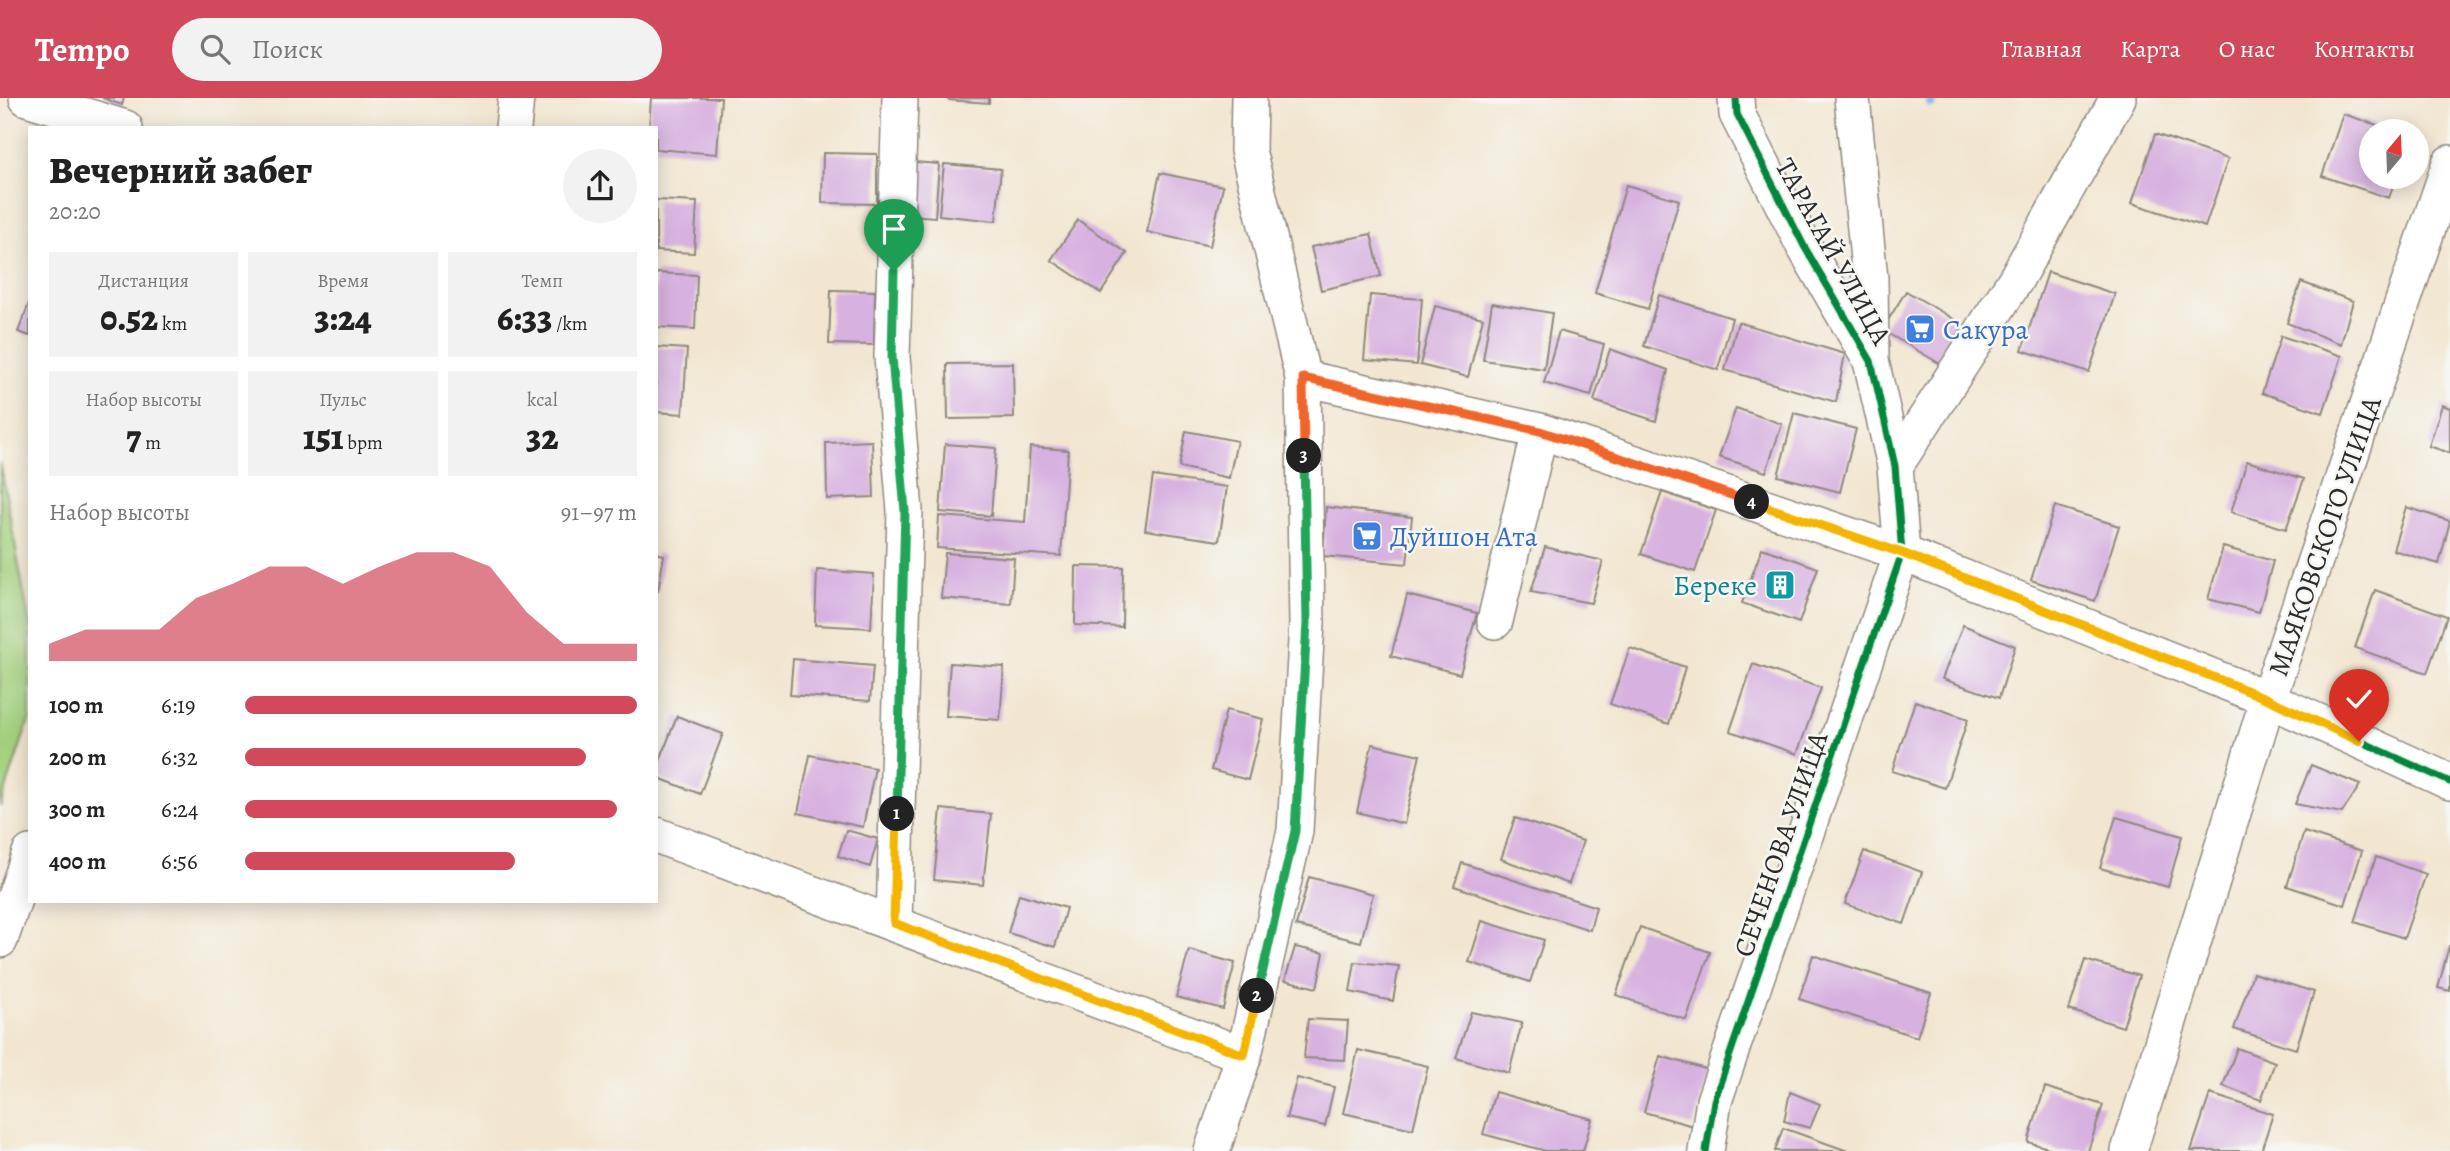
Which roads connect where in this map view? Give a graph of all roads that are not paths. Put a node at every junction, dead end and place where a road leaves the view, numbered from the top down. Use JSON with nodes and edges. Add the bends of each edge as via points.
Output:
{"nodes":[{"id":1,"x":27,"y":98,"type":"edge"},
{"id":2,"x":516,"y":98,"type":"edge"},
{"id":3,"x":900,"y":98,"type":"edge"},
{"id":4,"x":1249,"y":98,"type":"edge"},
{"id":5,"x":1736,"y":98,"type":"edge"},
{"id":6,"x":1852,"y":98,"type":"edge"},
{"id":7,"x":2118,"y":98,"type":"edge"},
{"id":8,"x":118,"y":126,"type":"edge"},
{"id":9,"x":513,"y":126,"type":"edge"},
{"id":10,"x":2450,"y":163,"type":"edge"},
{"id":11,"x":1871,"y":360,"type":"junction"},
{"id":12,"x":1303,"y":378,"type":"junction"},
{"id":13,"x":1540,"y":431,"type":"junction"},
{"id":14,"x":1895,"y":466,"type":"junction"},
{"id":15,"x":1902,"y":553,"type":"junction"},
{"id":16,"x":1495,"y":621,"type":"dead end"},
{"id":17,"x":2268,"y":699,"type":"junction"},
{"id":18,"x":2450,"y":782,"type":"edge"},
{"id":19,"x":658,"y":836,"type":"edge"},
{"id":20,"x":28,"y":859,"type":"edge"},
{"id":21,"x":894,"y":923,"type":"junction"},
{"id":22,"x":0,"y":940,"type":"edge"},
{"id":23,"x":1244,"y":1055,"type":"junction"},
{"id":24,"x":1212,"y":1151,"type":"edge"},
{"id":25,"x":1706,"y":1151,"type":"edge"},
{"id":26,"x":2129,"y":1151,"type":"edge"}],
"edges":[{"from":1,"to":8,"type":"street"},
{"from":2,"to":9,"type":"street"},
{"from":3,"to":21,"type":"street","via":[[892,357],[905,511]]},
{"from":4,"to":12,"type":"street","via":[[1248,150]]},
{"from":5,"to":11,"type":"street","name":"ТАРАГАЙ УЛИЦА","via":[[1737,114],[1804,246]]},
{"from":6,"to":11,"type":"street","via":[[1870,279]]},
{"from":7,"to":14,"type":"street","via":[[2016,279]]},
{"from":10,"to":17,"type":"street","name":"МАЯКОВСКОГО УЛИЦА"},
{"from":11,"to":14,"type":"street","name":"ТАРАГАЙ УЛИЦА"},
{"from":12,"to":13,"type":"street"},
{"from":12,"to":23,"type":"street","via":[[1307,623],[1295,831]]},
{"from":13,"to":15,"type":"street"},
{"from":13,"to":16,"type":"street"},
{"from":14,"to":15,"type":"street","name":"ТАРАГАЙ УЛИЦА"},
{"from":15,"to":17,"type":"street"},
{"from":15,"to":25,"type":"street","name":"СЕЧЕНОВА УЛИЦА","via":[[1714,1101]]},
{"from":17,"to":18,"type":"street"},
{"from":17,"to":26,"type":"street","name":"МАЯКОВСКОГО УЛИЦА"},
{"from":19,"to":21,"type":"street"},
{"from":20,"to":22,"type":"street"},
{"from":21,"to":23,"type":"street"},
{"from":23,"to":24,"type":"street"}]}
